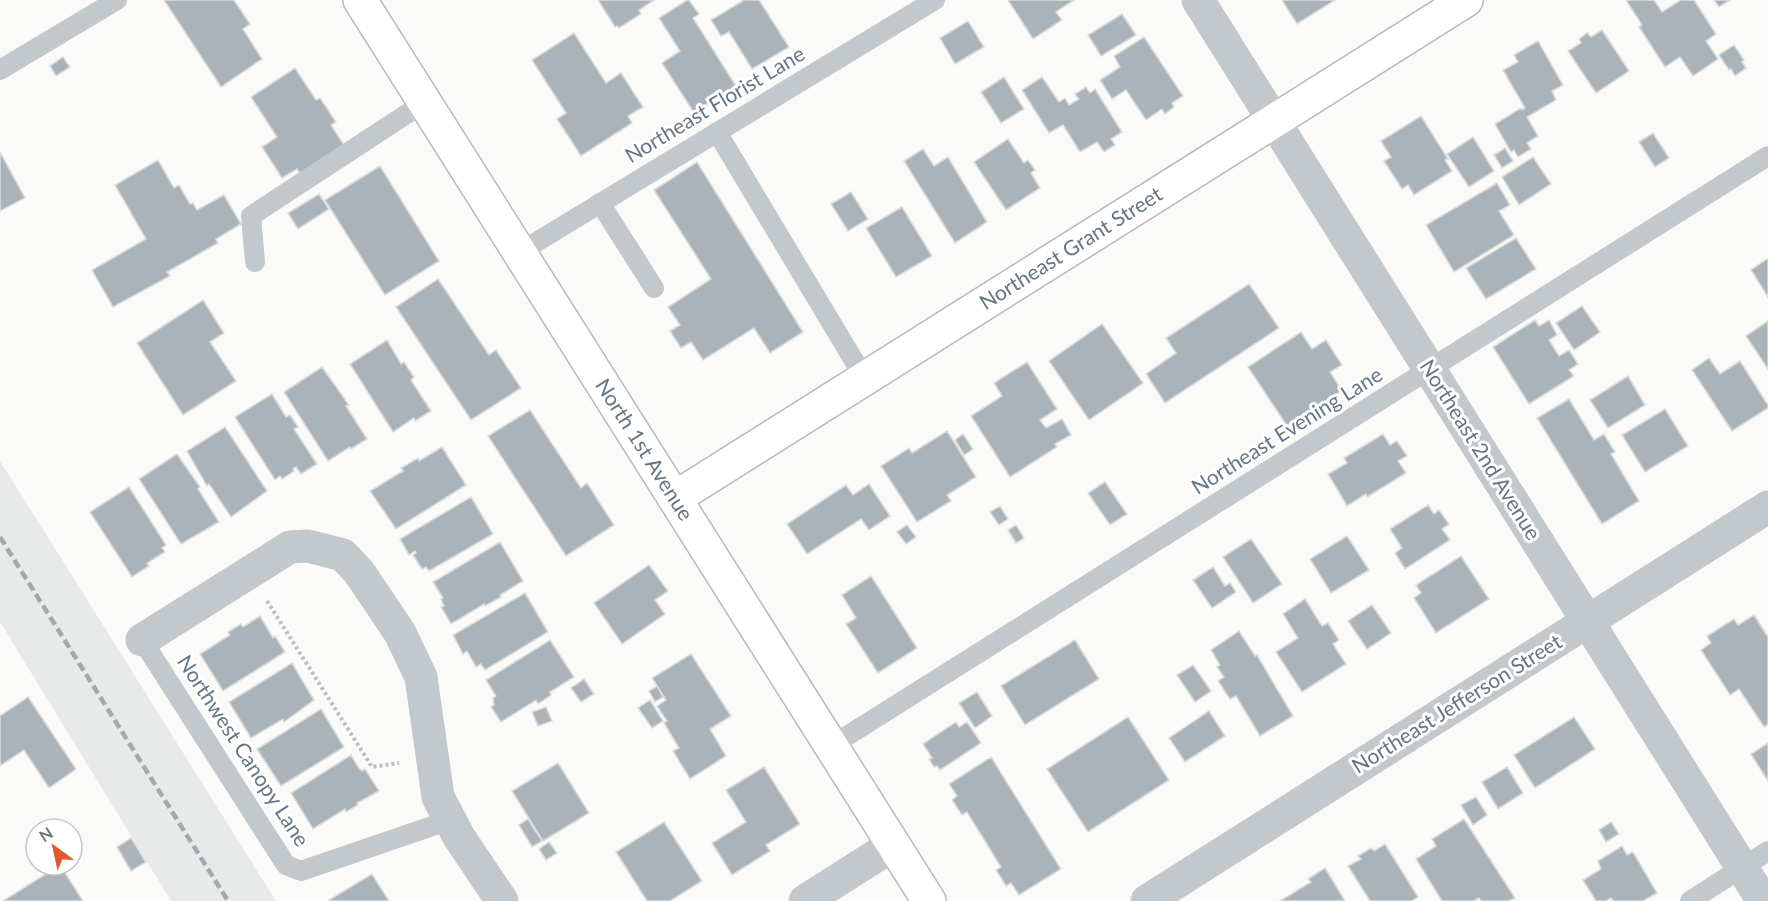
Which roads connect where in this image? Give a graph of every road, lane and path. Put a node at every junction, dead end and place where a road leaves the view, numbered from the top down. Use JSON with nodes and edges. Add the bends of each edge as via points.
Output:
{"nodes":[{"id":1,"x":117,"y":0,"type":"edge"},
{"id":2,"x":360,"y":0,"type":"edge"},
{"id":3,"x":935,"y":0,"type":"edge"},
{"id":4,"x":1198,"y":0,"type":"edge"},
{"id":5,"x":1466,"y":0,"type":"edge"},
{"id":6,"x":0,"y":70,"type":"edge"},
{"id":7,"x":425,"y":102,"type":"junction"},
{"id":8,"x":1274,"y":122,"type":"junction"},
{"id":9,"x":717,"y":132,"type":"junction"},
{"id":10,"x":1768,"y":156,"type":"edge"},
{"id":11,"x":600,"y":203,"type":"junction"},
{"id":12,"x":520,"y":252,"type":"junction"},
{"id":13,"x":255,"y":262,"type":"dead end"},
{"id":14,"x":654,"y":288,"type":"dead end"},
{"id":15,"x":1430,"y":370,"type":"junction"},
{"id":16,"x":865,"y":379,"type":"junction"},
{"id":17,"x":675,"y":498,"type":"junction"},
{"id":18,"x":1768,"y":507,"type":"edge"},
{"id":19,"x":266,"y":600,"type":"dead end"},
{"id":20,"x":1588,"y":622,"type":"junction"},
{"id":21,"x":142,"y":640,"type":"joint"},
{"id":22,"x":831,"y":746,"type":"junction"},
{"id":23,"x":403,"y":762,"type":"dead end"},
{"id":24,"x":450,"y":820,"type":"junction"},
{"id":25,"x":893,"y":845,"type":"junction"},
{"id":26,"x":1755,"y":860,"type":"edge"},
{"id":27,"x":502,"y":901,"type":"edge"},
{"id":28,"x":806,"y":901,"type":"edge"},
{"id":29,"x":929,"y":901,"type":"edge"},
{"id":30,"x":1147,"y":901,"type":"edge"},
{"id":31,"x":1690,"y":901,"type":"edge"},
{"id":32,"x":1763,"y":901,"type":"edge"}],
"edges":[{"from":1,"to":6,"type":"lane"},
{"from":2,"to":7,"type":"main road","name":"North 1st Avenue"},
{"from":3,"to":9,"type":"lane","name":"Northeast Florist Lane"},
{"from":4,"to":8,"type":"street","name":"Northeast 2nd Avenue"},
{"from":5,"to":8,"type":"main road","name":"Northeast Grant Street"},
{"from":7,"to":12,"type":"main road","name":"North 1st Avenue"},
{"from":7,"to":13,"type":"lane","via":[[251,216]]},
{"from":8,"to":15,"type":"street","name":"Northeast 2nd Avenue"},
{"from":8,"to":16,"type":"main road","name":"Northeast Grant Street"},
{"from":9,"to":11,"type":"lane","name":"Northeast Florist Lane"},
{"from":9,"to":16,"type":"lane"},
{"from":10,"to":15,"type":"lane","name":"Northeast Evening Lane"},
{"from":11,"to":12,"type":"lane","name":"Northeast Florist Lane"},
{"from":11,"to":14,"type":"lane"},
{"from":12,"to":17,"type":"main road","name":"North 1st Avenue"},
{"from":15,"to":20,"type":"street","name":"Northeast 2nd Avenue"},
{"from":15,"to":22,"type":"lane","name":"Northeast Evening Lane"},
{"from":16,"to":17,"type":"main road","name":"Northeast Grant Street"},
{"from":17,"to":22,"type":"main road","name":"North 1st Avenue"},
{"from":18,"to":20,"type":"street","name":"Northeast Jefferson Street"},
{"from":19,"to":23,"type":"path","via":[[372,766]]},
{"from":20,"to":26,"type":"street","name":"Northeast 2nd Avenue"},
{"from":20,"to":30,"type":"street","name":"Northeast Jefferson Street"},
{"from":21,"to":24,"type":"lane","name":"Northwest Canopy Lane","via":[[286,865],[301,871]]},
{"from":21,"to":24,"type":"street","via":[[290,547],[308,546],[343,555],[400,633],[421,677],[438,797]]},
{"from":22,"to":25,"type":"main road","name":"North 1st Avenue"},
{"from":24,"to":27,"type":"street"},
{"from":25,"to":28,"type":"street"},
{"from":25,"to":29,"type":"main road","name":"North 1st Avenue"},
{"from":26,"to":31,"type":"lane"},
{"from":26,"to":32,"type":"street","name":"Northeast 2nd Avenue"}]}
